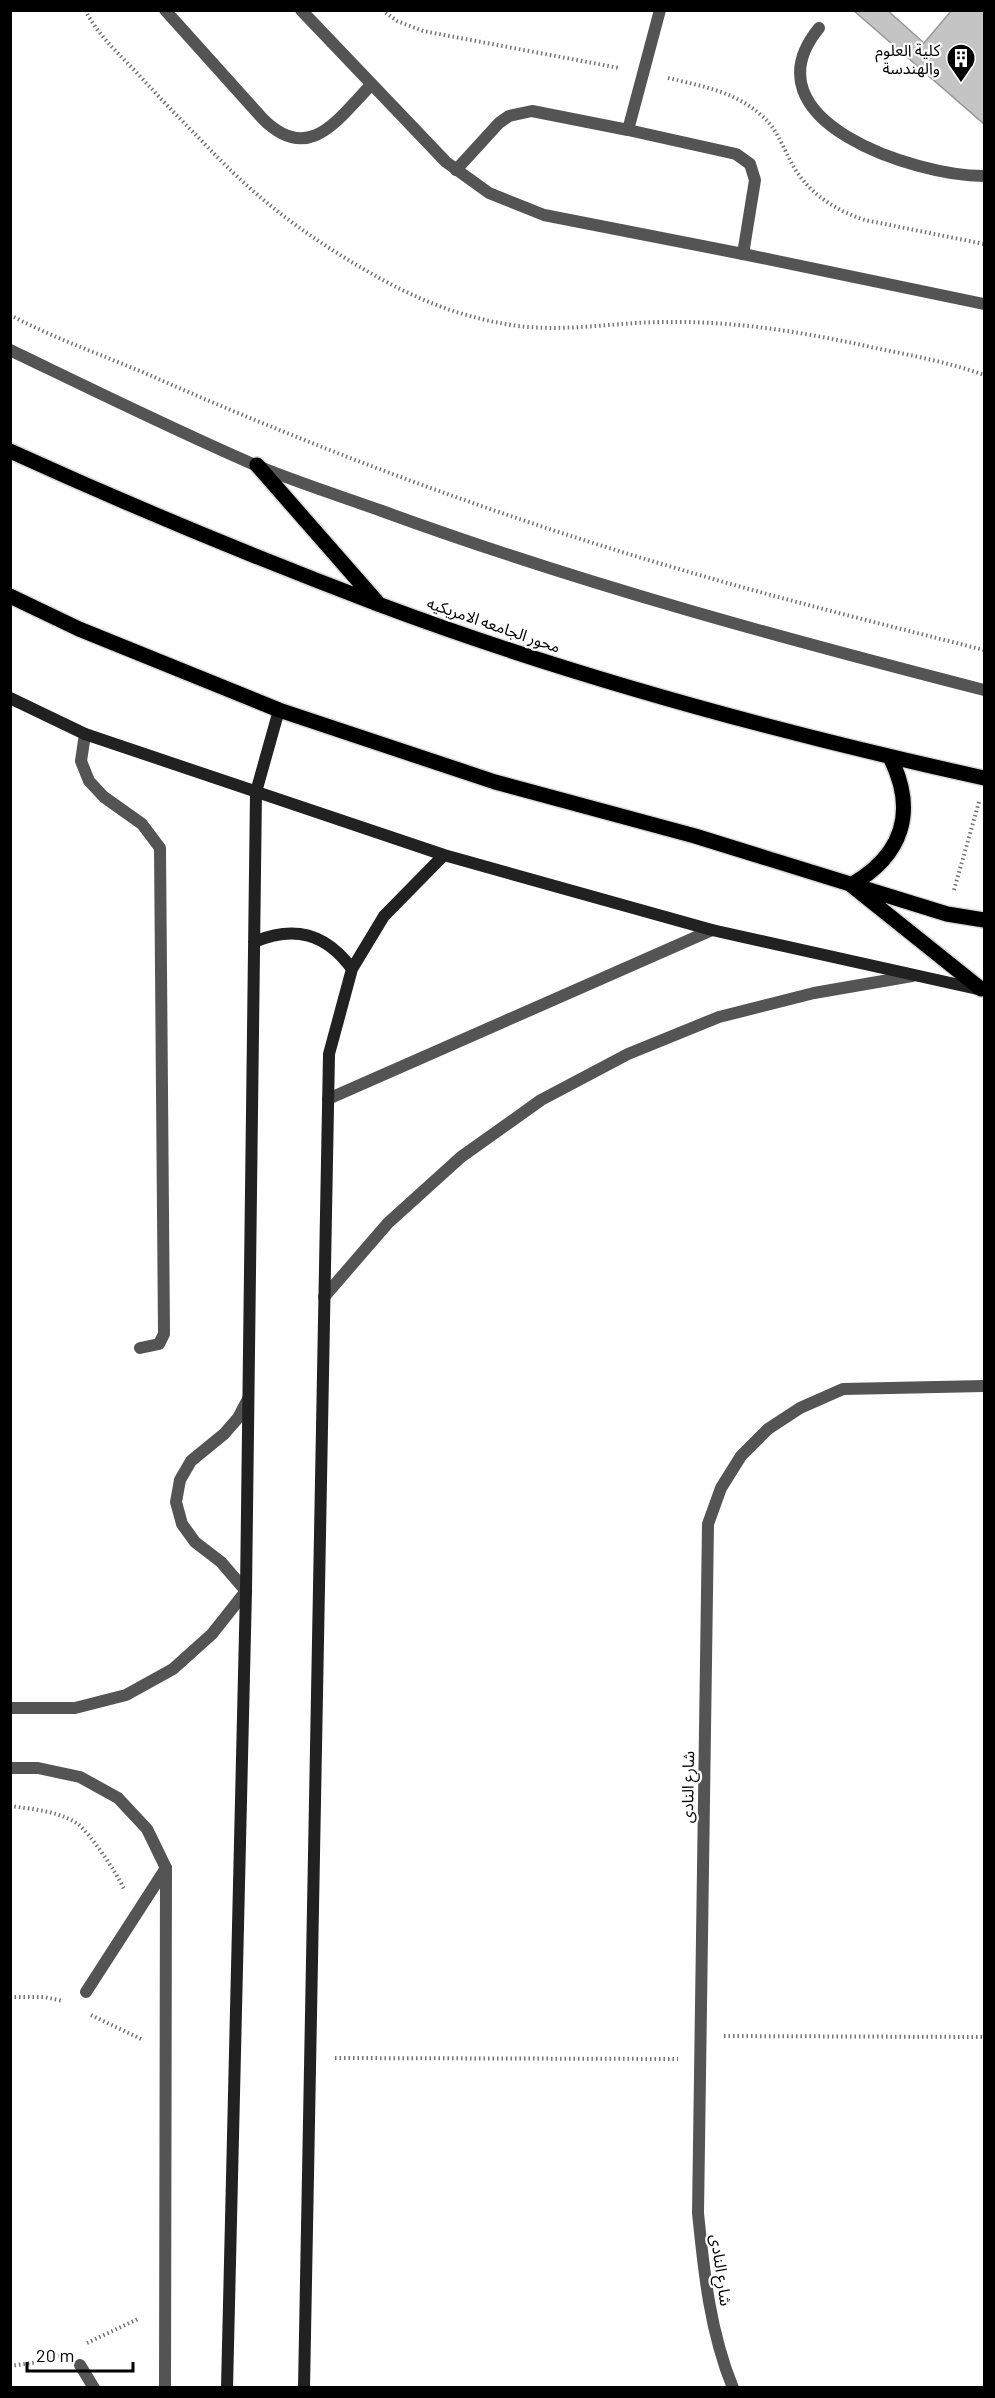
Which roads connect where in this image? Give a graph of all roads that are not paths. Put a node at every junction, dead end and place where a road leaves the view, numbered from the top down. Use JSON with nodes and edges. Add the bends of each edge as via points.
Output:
{"nodes":[{"id":1,"x":165,"y":10,"type":"edge"},
{"id":2,"x":301,"y":10,"type":"edge"},
{"id":3,"x":660,"y":10,"type":"edge"},
{"id":4,"x":819,"y":28,"type":"dead end"},
{"id":5,"x":371,"y":85,"type":"junction"},
{"id":6,"x":628,"y":130,"type":"junction"},
{"id":7,"x":456,"y":170,"type":"junction"},
{"id":8,"x":984,"y":176,"type":"edge"},
{"id":9,"x":743,"y":254,"type":"junction"},
{"id":10,"x":984,"y":304,"type":"edge"},
{"id":11,"x":10,"y":350,"type":"edge"},
{"id":12,"x":10,"y":451,"type":"edge"},
{"id":13,"x":257,"y":465,"type":"junction"},
{"id":14,"x":10,"y":596,"type":"edge"},
{"id":15,"x":379,"y":604,"type":"junction"},
{"id":16,"x":984,"y":690,"type":"edge"},
{"id":17,"x":10,"y":698,"type":"edge"},
{"id":18,"x":279,"y":710,"type":"junction"},
{"id":19,"x":85,"y":734,"type":"junction"},
{"id":20,"x":890,"y":757,"type":"junction"},
{"id":21,"x":984,"y":778,"type":"edge"},
{"id":22,"x":256,"y":792,"type":"junction"},
{"id":23,"x":444,"y":855,"type":"junction"},
{"id":24,"x":851,"y":885,"type":"junction"},
{"id":25,"x":984,"y":920,"type":"edge"},
{"id":26,"x":712,"y":930,"type":"junction"},
{"id":27,"x":254,"y":942,"type":"junction"},
{"id":28,"x":352,"y":969,"type":"junction"},
{"id":29,"x":912,"y":976,"type":"junction"},
{"id":30,"x":982,"y":990,"type":"edge"},
{"id":31,"x":328,"y":1099,"type":"junction"},
{"id":32,"x":324,"y":1297,"type":"junction"},
{"id":33,"x":140,"y":1348,"type":"dead end"},
{"id":34,"x":984,"y":1386,"type":"edge"},
{"id":35,"x":248,"y":1399,"type":"junction"},
{"id":36,"x":246,"y":1591,"type":"junction"},
{"id":37,"x":10,"y":1708,"type":"edge"},
{"id":38,"x":10,"y":1768,"type":"edge"},
{"id":39,"x":166,"y":1868,"type":"junction"},
{"id":40,"x":87,"y":1992,"type":"dead end"},
{"id":41,"x":80,"y":2365,"type":"dead end"},
{"id":42,"x":94,"y":2388,"type":"edge"},
{"id":43,"x":165,"y":2388,"type":"edge"},
{"id":44,"x":227,"y":2388,"type":"edge"},
{"id":45,"x":304,"y":2388,"type":"edge"},
{"id":46,"x":734,"y":2388,"type":"edge"}],
"edges":[{"from":1,"to":5,"type":"street","via":[[263,119],[289,138],[304,140],[320,135]]},
{"from":2,"to":5,"type":"street"},
{"from":3,"to":6,"type":"street"},
{"from":4,"to":8,"type":"street","via":[[806,44],[799,62],[799,83],[806,101],[820,116],[866,147],[892,159],[946,174]]},
{"from":5,"to":7,"type":"street"},
{"from":6,"to":7,"type":"street","via":[[521,112],[499,123]]},
{"from":6,"to":9,"type":"street","via":[[736,154],[750,164],[755,180]]},
{"from":7,"to":9,"type":"street","via":[[489,193],[544,215]]},
{"from":9,"to":10,"type":"street"},
{"from":11,"to":13,"type":"street"},
{"from":12,"to":15,"type":"main road","name":"محور الجامعه الامريكيه"},
{"from":13,"to":15,"type":"main road"},
{"from":13,"to":16,"type":"street","via":[[449,536],[644,598]]},
{"from":14,"to":18,"type":"main road","via":[[79,629]]},
{"from":15,"to":20,"type":"main road","name":"محور الجامعه الامريكيه","via":[[548,662]]},
{"from":17,"to":19,"type":"street"},
{"from":18,"to":22,"type":"street"},
{"from":18,"to":24,"type":"main road","via":[[495,782],[695,836]]},
{"from":19,"to":22,"type":"street"},
{"from":19,"to":33,"type":"street","via":[[81,760],[89,781],[142,824],[160,848],[164,1334],[159,1344]]},
{"from":20,"to":21,"type":"main road","name":"محور الجامعه الامريكيه"},
{"from":20,"to":24,"type":"main road","via":[[904,798],[897,840],[886,859]]},
{"from":22,"to":23,"type":"street"},
{"from":22,"to":27,"type":"street"},
{"from":23,"to":26,"type":"street"},
{"from":23,"to":28,"type":"street","via":[[384,916]]},
{"from":24,"to":25,"type":"main road","via":[[947,914]]},
{"from":24,"to":30,"type":"main road"},
{"from":26,"to":29,"type":"street"},
{"from":26,"to":31,"type":"street"},
{"from":27,"to":28,"type":"street","via":[[270,935],[304,934],[332,947]]},
{"from":27,"to":35,"type":"street"},
{"from":28,"to":31,"type":"street","via":[[329,1054]]},
{"from":29,"to":30,"type":"street"},
{"from":29,"to":32,"type":"street","via":[[814,993],[719,1017],[627,1054],[541,1100],[461,1157],[388,1223]]},
{"from":31,"to":32,"type":"street"},
{"from":32,"to":45,"type":"street"},
{"from":34,"to":46,"type":"street","name":"شارع النادى","via":[[843,1389],[800,1408],[768,1429],[741,1456],[721,1488],[708,1524],[698,2213],[706,2292]]},
{"from":35,"to":36,"type":"street"},
{"from":35,"to":36,"type":"street","via":[[224,1434],[191,1461],[180,1480],[176,1502],[182,1524],[195,1542],[221,1562]]},
{"from":36,"to":37,"type":"street","via":[[212,1634],[172,1669],[126,1695],[75,1708]]},
{"from":36,"to":44,"type":"street"},
{"from":38,"to":39,"type":"street","via":[[38,1768],[80,1777],[118,1798],[147,1829]]},
{"from":39,"to":40,"type":"street"},
{"from":39,"to":43,"type":"street"},
{"from":41,"to":42,"type":"street"}]}
